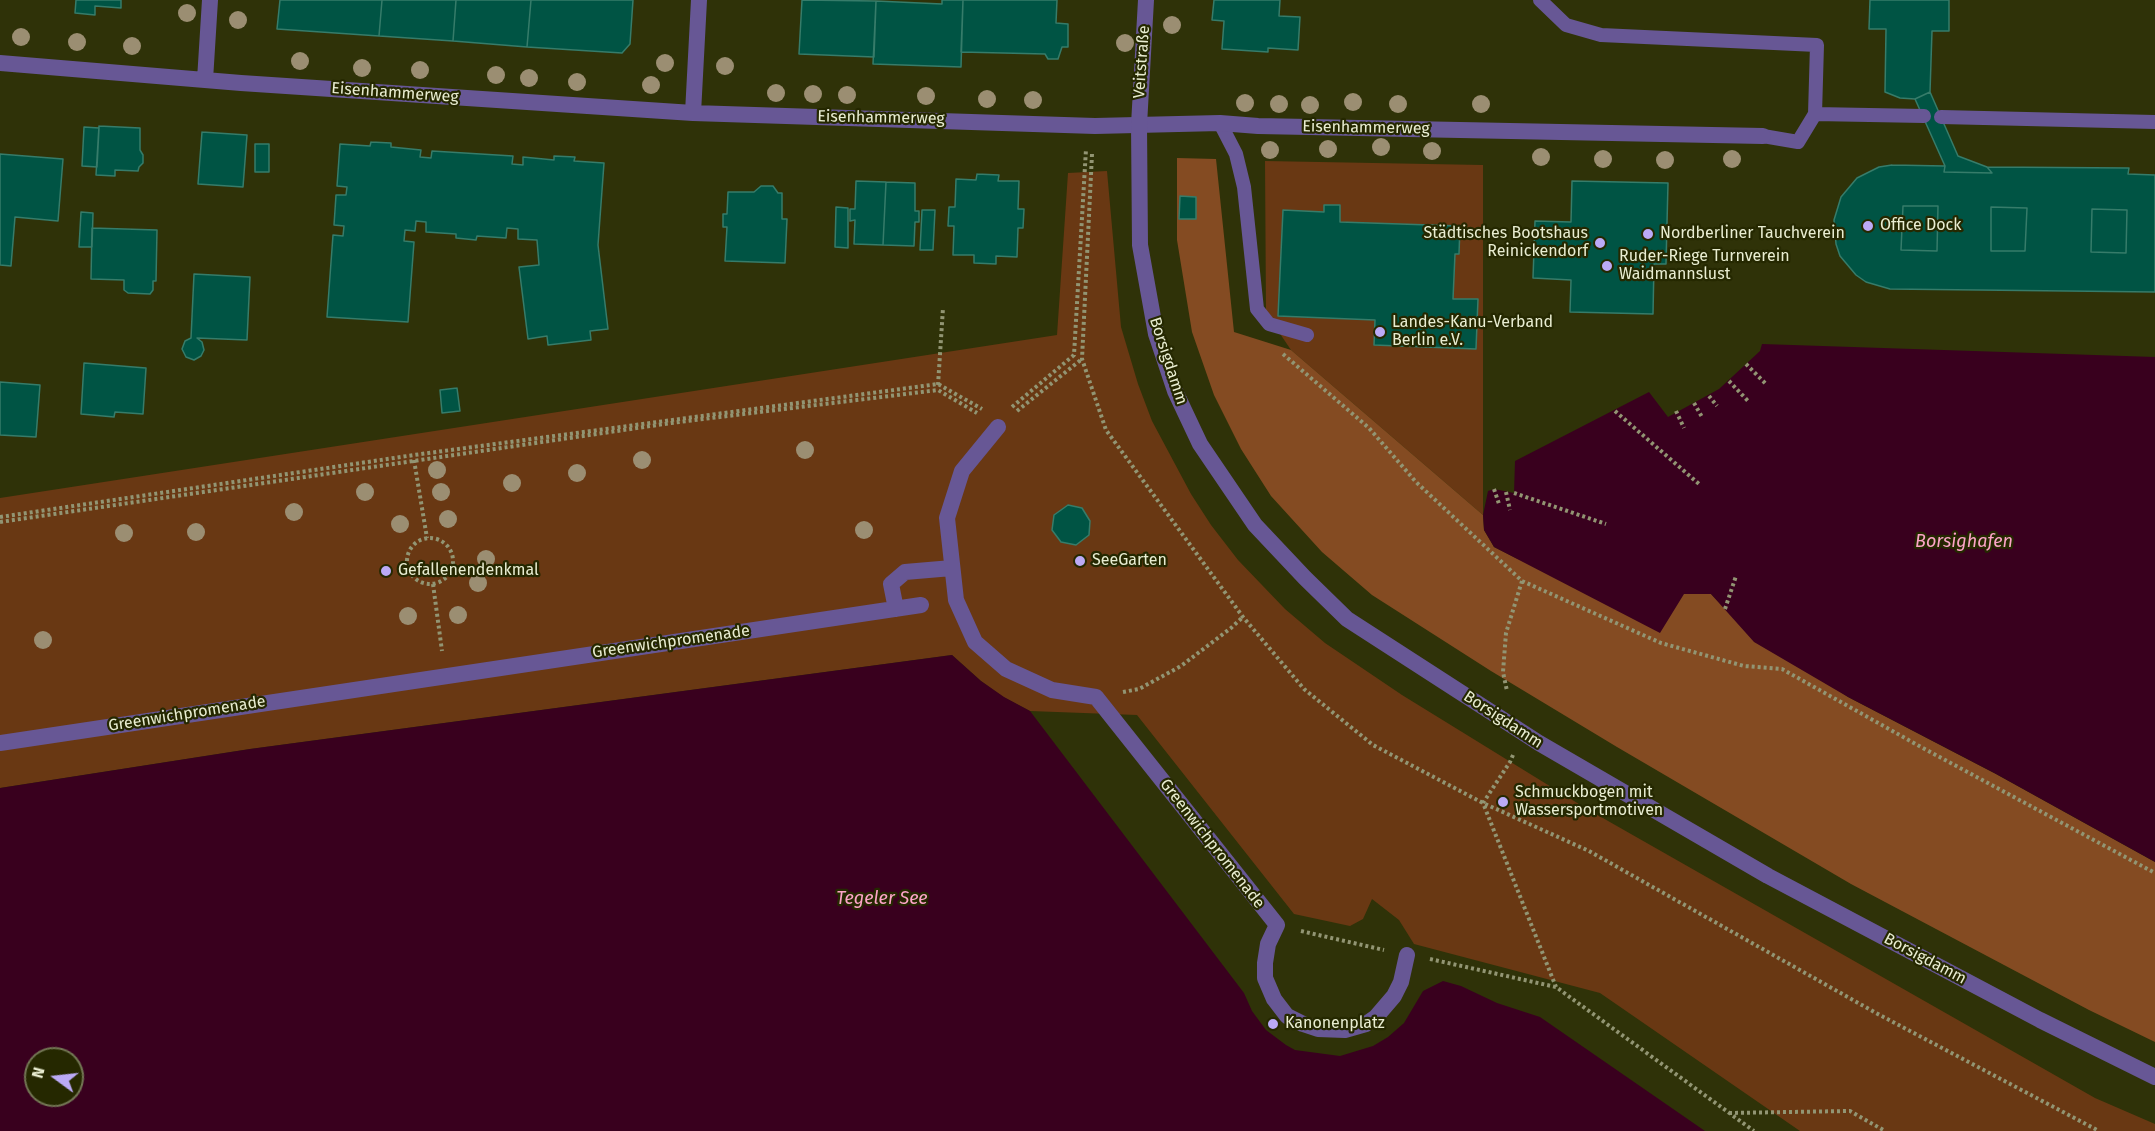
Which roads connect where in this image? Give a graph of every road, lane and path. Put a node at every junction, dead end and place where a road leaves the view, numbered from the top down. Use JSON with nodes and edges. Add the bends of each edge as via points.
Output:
{"nodes":[{"id":1,"x":210,"y":0,"type":"edge"},
{"id":2,"x":699,"y":0,"type":"edge"},
{"id":3,"x":1146,"y":0,"type":"edge"},
{"id":4,"x":1540,"y":0,"type":"edge"},
{"id":5,"x":0,"y":63,"type":"edge"},
{"id":6,"x":205,"y":80,"type":"junction"},
{"id":7,"x":693,"y":113,"type":"junction"},
{"id":8,"x":1815,"y":114,"type":"junction"},
{"id":9,"x":1924,"y":117,"type":"dead end"},
{"id":10,"x":1941,"y":117,"type":"dead end"},
{"id":11,"x":2155,"y":122,"type":"edge"},
{"id":12,"x":1220,"y":123,"type":"junction"},
{"id":13,"x":1087,"y":125,"type":"junction"},
{"id":14,"x":1139,"y":125,"type":"junction"},
{"id":15,"x":1763,"y":136,"type":"joint"},
{"id":16,"x":1092,"y":154,"type":"dead end"},
{"id":17,"x":942,"y":308,"type":"dead end"},
{"id":18,"x":1307,"y":335,"type":"dead end"},
{"id":19,"x":1275,"y":348,"type":"dead end"},
{"id":20,"x":1082,"y":359,"type":"junction"},
{"id":21,"x":1746,"y":364,"type":"dead end"},
{"id":22,"x":1729,"y":381,"type":"dead end"},
{"id":23,"x":938,"y":384,"type":"junction"},
{"id":24,"x":1767,"y":385,"type":"dead end"},
{"id":25,"x":938,"y":390,"type":"junction"},
{"id":26,"x":1709,"y":396,"type":"dead end"},
{"id":27,"x":1694,"y":402,"type":"dead end"},
{"id":28,"x":1749,"y":402,"type":"dead end"},
{"id":29,"x":1717,"y":406,"type":"dead end"},
{"id":30,"x":1615,"y":411,"type":"dead end"},
{"id":31,"x":1676,"y":411,"type":"dead end"},
{"id":32,"x":998,"y":417,"type":"junction"},
{"id":33,"x":1702,"y":417,"type":"dead end"},
{"id":34,"x":1684,"y":428,"type":"dead end"},
{"id":35,"x":414,"y":460,"type":"junction"},
{"id":36,"x":1699,"y":484,"type":"dead end"},
{"id":37,"x":1494,"y":489,"type":"dead end"},
{"id":38,"x":1506,"y":492,"type":"dead end"},
{"id":39,"x":1514,"y":493,"type":"dead end"},
{"id":40,"x":1499,"y":504,"type":"dead end"},
{"id":41,"x":1510,"y":510,"type":"dead end"},
{"id":42,"x":0,"y":517,"type":"edge"},
{"id":43,"x":0,"y":522,"type":"edge"},
{"id":44,"x":1606,"y":524,"type":"dead end"},
{"id":45,"x":427,"y":538,"type":"junction"},
{"id":46,"x":952,"y":568,"type":"junction"},
{"id":47,"x":1736,"y":576,"type":"dead end"},
{"id":48,"x":1522,"y":581,"type":"junction"},
{"id":49,"x":433,"y":584,"type":"junction"},
{"id":50,"x":921,"y":605,"type":"dead end"},
{"id":51,"x":896,"y":609,"type":"junction"},
{"id":52,"x":1725,"y":609,"type":"dead end"},
{"id":53,"x":1242,"y":617,"type":"junction"},
{"id":54,"x":446,"y":675,"type":"junction"},
{"id":55,"x":1096,"y":698,"type":"junction"},
{"id":56,"x":1514,"y":726,"type":"junction"},
{"id":57,"x":0,"y":743,"type":"edge"},
{"id":58,"x":1483,"y":803,"type":"junction"},
{"id":59,"x":2155,"y":873,"type":"edge"},
{"id":60,"x":1277,"y":925,"type":"junction"},
{"id":61,"x":1407,"y":955,"type":"junction"},
{"id":62,"x":1556,"y":987,"type":"junction"},
{"id":63,"x":2155,"y":1077,"type":"edge"},
{"id":64,"x":1728,"y":1113,"type":"junction"},
{"id":65,"x":1754,"y":1131,"type":"edge"},
{"id":66,"x":1885,"y":1131,"type":"edge"},
{"id":67,"x":2099,"y":1131,"type":"edge"}],
"edges":[{"from":1,"to":6,"type":"street"},
{"from":2,"to":7,"type":"street"},
{"from":3,"to":14,"type":"street","name":"Veitstraße"},
{"from":4,"to":8,"type":"lane","via":[[1566,25],[1601,35],[1817,45]]},
{"from":5,"to":6,"type":"street","name":"Eisenhammerweg"},
{"from":6,"to":7,"type":"street","name":"Eisenhammerweg"},
{"from":7,"to":13,"type":"street","name":"Eisenhammerweg"},
{"from":8,"to":9,"type":"lane"},
{"from":8,"to":15,"type":"lane","via":[[1798,142]]},
{"from":10,"to":11,"type":"lane"},
{"from":12,"to":14,"type":"street","name":"Eisenhammerweg"},
{"from":12,"to":15,"type":"street","name":"Eisenhammerweg"},
{"from":12,"to":18,"type":"lane","via":[[1236,154],[1244,187],[1257,309],[1269,324]]},
{"from":13,"to":14,"type":"street","name":"Eisenhammerweg"},
{"from":13,"to":32,"type":"path","via":[[1074,355]]},
{"from":14,"to":56,"type":"street","name":"Borsigdamm","via":[[1140,245],[1156,334],[1175,391],[1200,444],[1255,525],[1347,619]]},
{"from":16,"to":20,"type":"path"},
{"from":17,"to":23,"type":"path"},
{"from":19,"to":48,"type":"path","via":[[1369,428],[1416,482]]},
{"from":20,"to":32,"type":"path"},
{"from":20,"to":53,"type":"path","via":[[1107,430]]},
{"from":21,"to":24,"type":"path"},
{"from":22,"to":28,"type":"path"},
{"from":23,"to":25,"type":"path"},
{"from":23,"to":32,"type":"path"},
{"from":23,"to":42,"type":"path","via":[[414,455]]},
{"from":25,"to":32,"type":"path"},
{"from":25,"to":35,"type":"path"},
{"from":26,"to":29,"type":"path"},
{"from":27,"to":33,"type":"path"},
{"from":30,"to":36,"type":"path"},
{"from":31,"to":34,"type":"path"},
{"from":32,"to":46,"type":"street","via":[[962,471],[947,518]]},
{"from":35,"to":43,"type":"path"},
{"from":35,"to":45,"type":"path"},
{"from":37,"to":40,"type":"path"},
{"from":38,"to":41,"type":"path"},
{"from":39,"to":44,"type":"path"},
{"from":45,"to":49,"type":"path","via":[[409,552],[408,567],[417,580]]},
{"from":45,"to":49,"type":"path","via":[[447,545],[453,558],[450,572]]},
{"from":46,"to":51,"type":"street","via":[[905,572],[891,584]]},
{"from":46,"to":55,"type":"street","via":[[949,601],[975,642],[1006,669],[1052,690]]},
{"from":47,"to":52,"type":"path"},
{"from":48,"to":56,"type":"path","via":[[1506,633],[1503,672]]},
{"from":48,"to":59,"type":"path","via":[[1660,643],[1744,666],[1782,669]]},
{"from":49,"to":54,"type":"path"},
{"from":50,"to":51,"type":"street","name":"Greenwichpromenade"},
{"from":51,"to":54,"type":"street","name":"Greenwichpromenade"},
{"from":53,"to":55,"type":"path","via":[[1181,666],[1139,689]]},
{"from":53,"to":58,"type":"path","via":[[1304,689],[1373,746]]},
{"from":54,"to":57,"type":"street","name":"Greenwichpromenade"},
{"from":55,"to":60,"type":"street","name":"Greenwichpromenade"},
{"from":56,"to":58,"type":"path","via":[[1512,758]]},
{"from":56,"to":63,"type":"street","name":"Borsigdamm","via":[[1768,876]]},
{"from":58,"to":62,"type":"path"},
{"from":58,"to":67,"type":"path","via":[[1589,851],[1876,1013]]},
{"from":60,"to":61,"type":"path"},
{"from":60,"to":61,"type":"street","name":"Greenwichpromenade","via":[[1268,944],[1265,978],[1287,1016],[1318,1029],[1345,1030],[1376,1017],[1394,996]]},
{"from":61,"to":62,"type":"path"},
{"from":62,"to":64,"type":"path"},
{"from":64,"to":65,"type":"path"},
{"from":64,"to":66,"type":"path","via":[[1850,1111]]}]}
